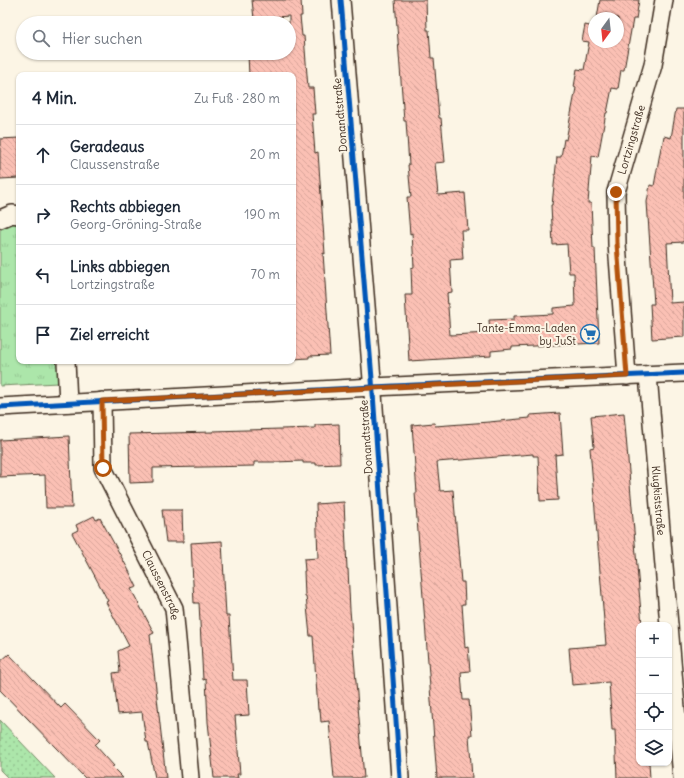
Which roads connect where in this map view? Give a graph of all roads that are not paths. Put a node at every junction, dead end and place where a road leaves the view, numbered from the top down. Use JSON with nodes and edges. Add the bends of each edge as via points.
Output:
{"nodes":[{"id":1,"x":341,"y":0,"type":"edge"},
{"id":2,"x":664,"y":0,"type":"edge"},
{"id":3,"x":16,"y":215,"type":"edge"},
{"id":4,"x":0,"y":220,"type":"edge"},
{"id":5,"x":66,"y":364,"type":"edge"},
{"id":6,"x":684,"y":373,"type":"edge"},
{"id":7,"x":648,"y":375,"type":"junction"},
{"id":8,"x":627,"y":376,"type":"junction"},
{"id":9,"x":372,"y":388,"type":"junction"},
{"id":10,"x":102,"y":401,"type":"junction"},
{"id":11,"x":68,"y":403,"type":"junction"},
{"id":12,"x":0,"y":407,"type":"edge"},
{"id":13,"x":669,"y":622,"type":"edge"},
{"id":14,"x":672,"y":658,"type":"edge"},
{"id":15,"x":190,"y":778,"type":"edge"},
{"id":16,"x":400,"y":778,"type":"edge"},
{"id":17,"x":682,"y":778,"type":"edge"}],
"edges":[{"from":1,"to":9,"type":"street","name":"Donandtstraße"},
{"from":2,"to":8,"type":"street","name":"Lortzingstraße","via":[[653,65],[616,192],[617,244]]},
{"from":3,"to":4,"type":"street"},
{"from":5,"to":11,"type":"street"},
{"from":6,"to":7,"type":"street"},
{"from":7,"to":8,"type":"street"},
{"from":7,"to":13,"type":"street","name":"Klugkiststraße"},
{"from":8,"to":9,"type":"street"},
{"from":9,"to":10,"type":"street"},
{"from":9,"to":16,"type":"street","name":"Donandtstraße"},
{"from":10,"to":11,"type":"street"},
{"from":10,"to":15,"type":"street","name":"Claussenstraße","via":[[103,468],[174,608]]},
{"from":11,"to":12,"type":"street"},
{"from":14,"to":17,"type":"street","name":"Klugkiststraße"}]}
